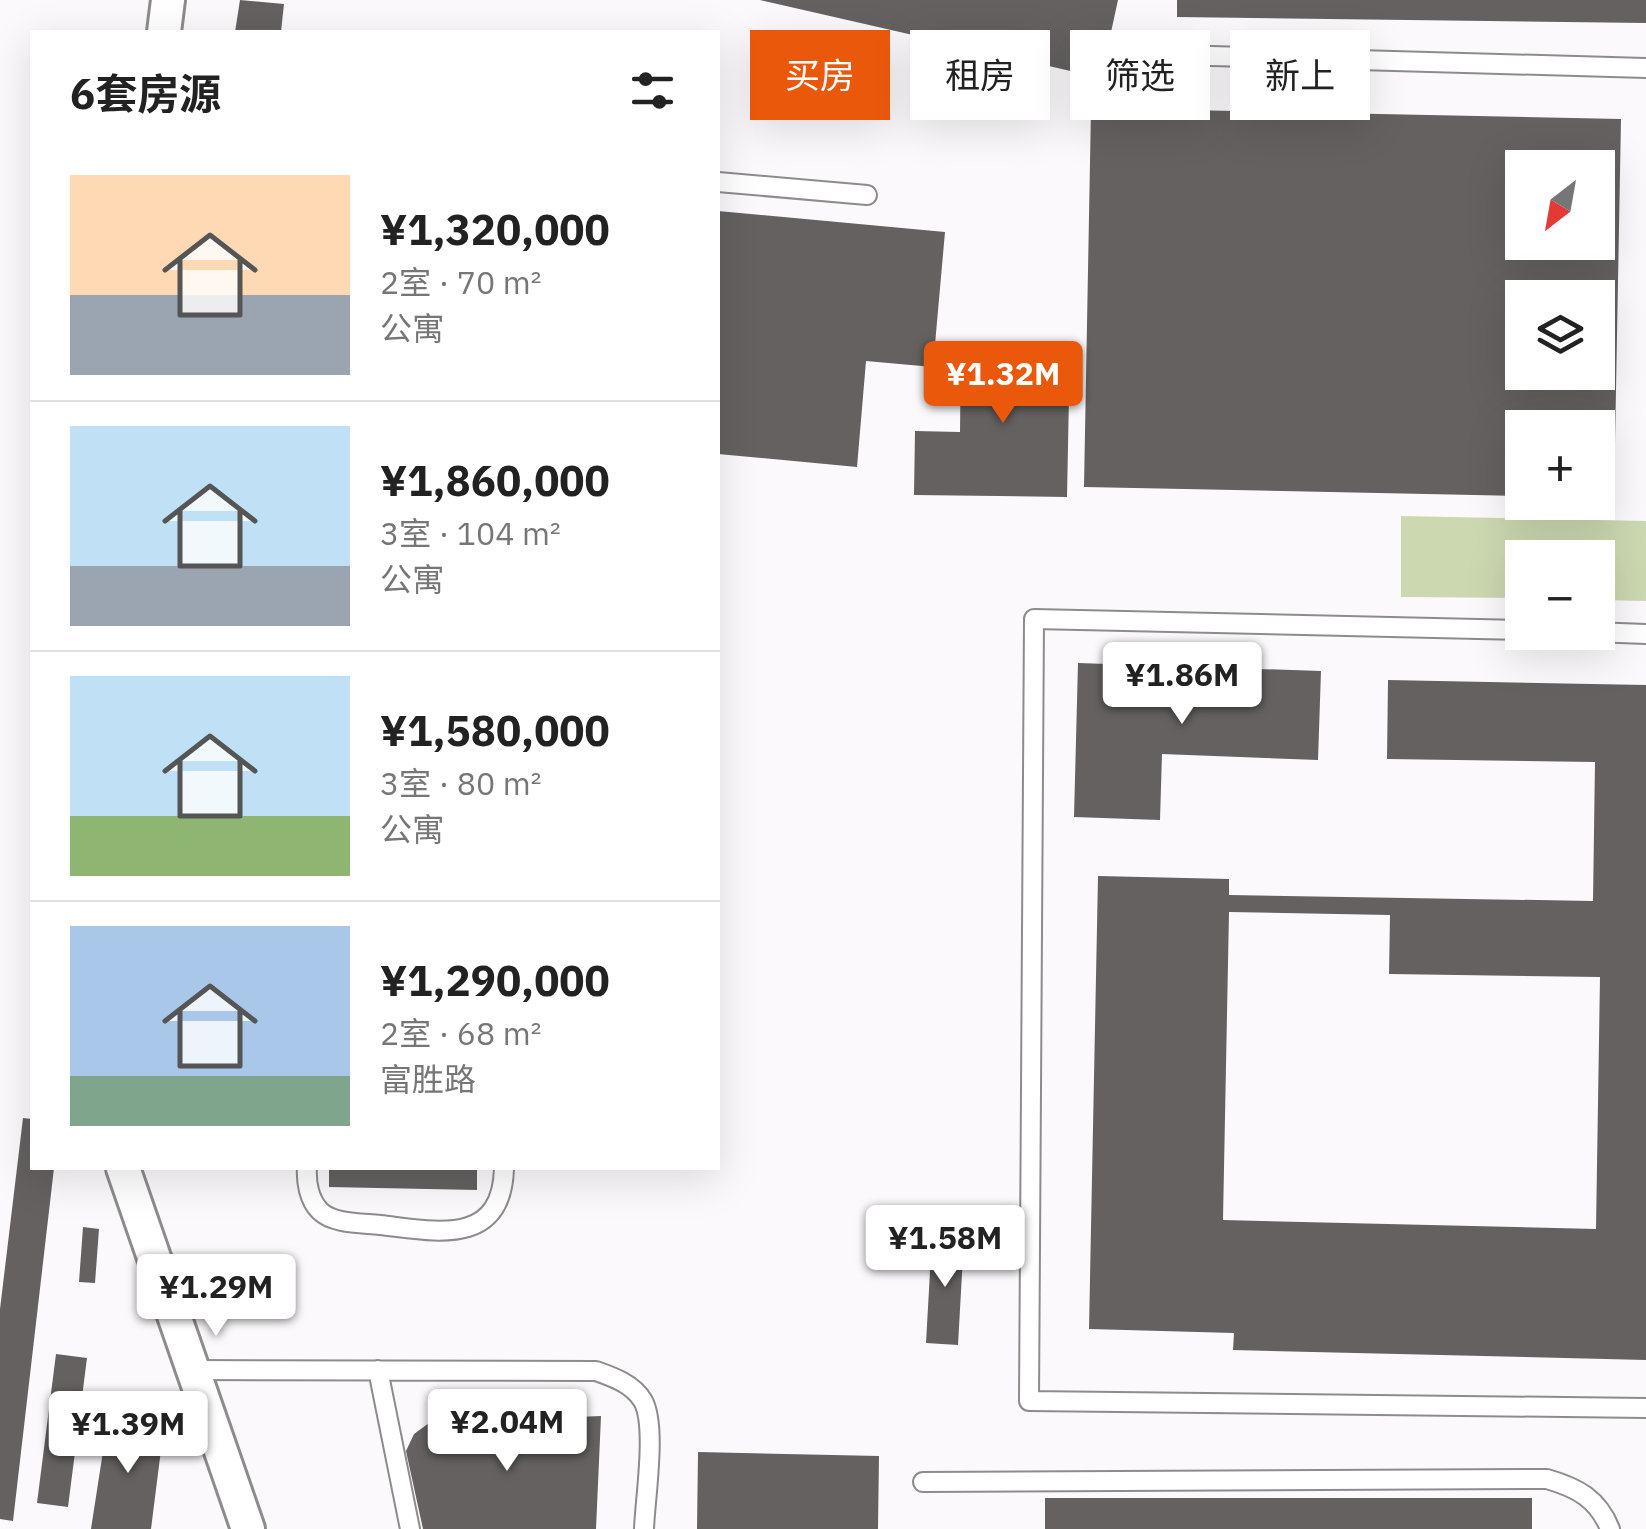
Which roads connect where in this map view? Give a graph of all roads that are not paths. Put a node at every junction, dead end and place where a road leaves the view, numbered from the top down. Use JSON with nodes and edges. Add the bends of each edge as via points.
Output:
{"nodes":[{"id":1,"x":168,"y":0,"type":"edge"},
{"id":2,"x":164,"y":30,"type":"edge"},
{"id":3,"x":1210,"y":56,"type":"edge"},
{"id":4,"x":1646,"y":68,"type":"edge"},
{"id":5,"x":720,"y":182,"type":"edge"},
{"id":6,"x":867,"y":195,"type":"dead end"},
{"id":7,"x":1505,"y":630,"type":"edge"},
{"id":8,"x":1615,"y":633,"type":"edge"},
{"id":9,"x":1646,"y":634,"type":"edge"},
{"id":10,"x":124,"y":1170,"type":"edge"},
{"id":11,"x":307,"y":1170,"type":"edge"},
{"id":12,"x":504,"y":1170,"type":"edge"},
{"id":13,"x":194,"y":1370,"type":"junction"},
{"id":14,"x":378,"y":1370,"type":"junction"},
{"id":15,"x":1646,"y":1408,"type":"edge"},
{"id":16,"x":923,"y":1482,"type":"dead end"},
{"id":17,"x":248,"y":1529,"type":"edge"},
{"id":18,"x":410,"y":1529,"type":"edge"},
{"id":19,"x":644,"y":1529,"type":"edge"},
{"id":20,"x":1610,"y":1529,"type":"edge"}],
"edges":[{"from":1,"to":2,"type":"street"},
{"from":3,"to":4,"type":"lane"},
{"from":5,"to":6,"type":"lane"},
{"from":7,"to":15,"type":"lane","via":[[1034,619],[1028,1400]]},
{"from":8,"to":9,"type":"lane"},
{"from":10,"to":13,"type":"street"},
{"from":11,"to":12,"type":"lane","via":[[311,1197],[322,1213],[455,1234],[487,1212]]},
{"from":13,"to":14,"type":"lane"},
{"from":13,"to":17,"type":"street"},
{"from":14,"to":18,"type":"lane"},
{"from":14,"to":19,"type":"lane","via":[[596,1370],[620,1379],[643,1401],[648,1430]]},
{"from":16,"to":20,"type":"lane","via":[[1547,1479],[1578,1488],[1602,1510]]}]}
